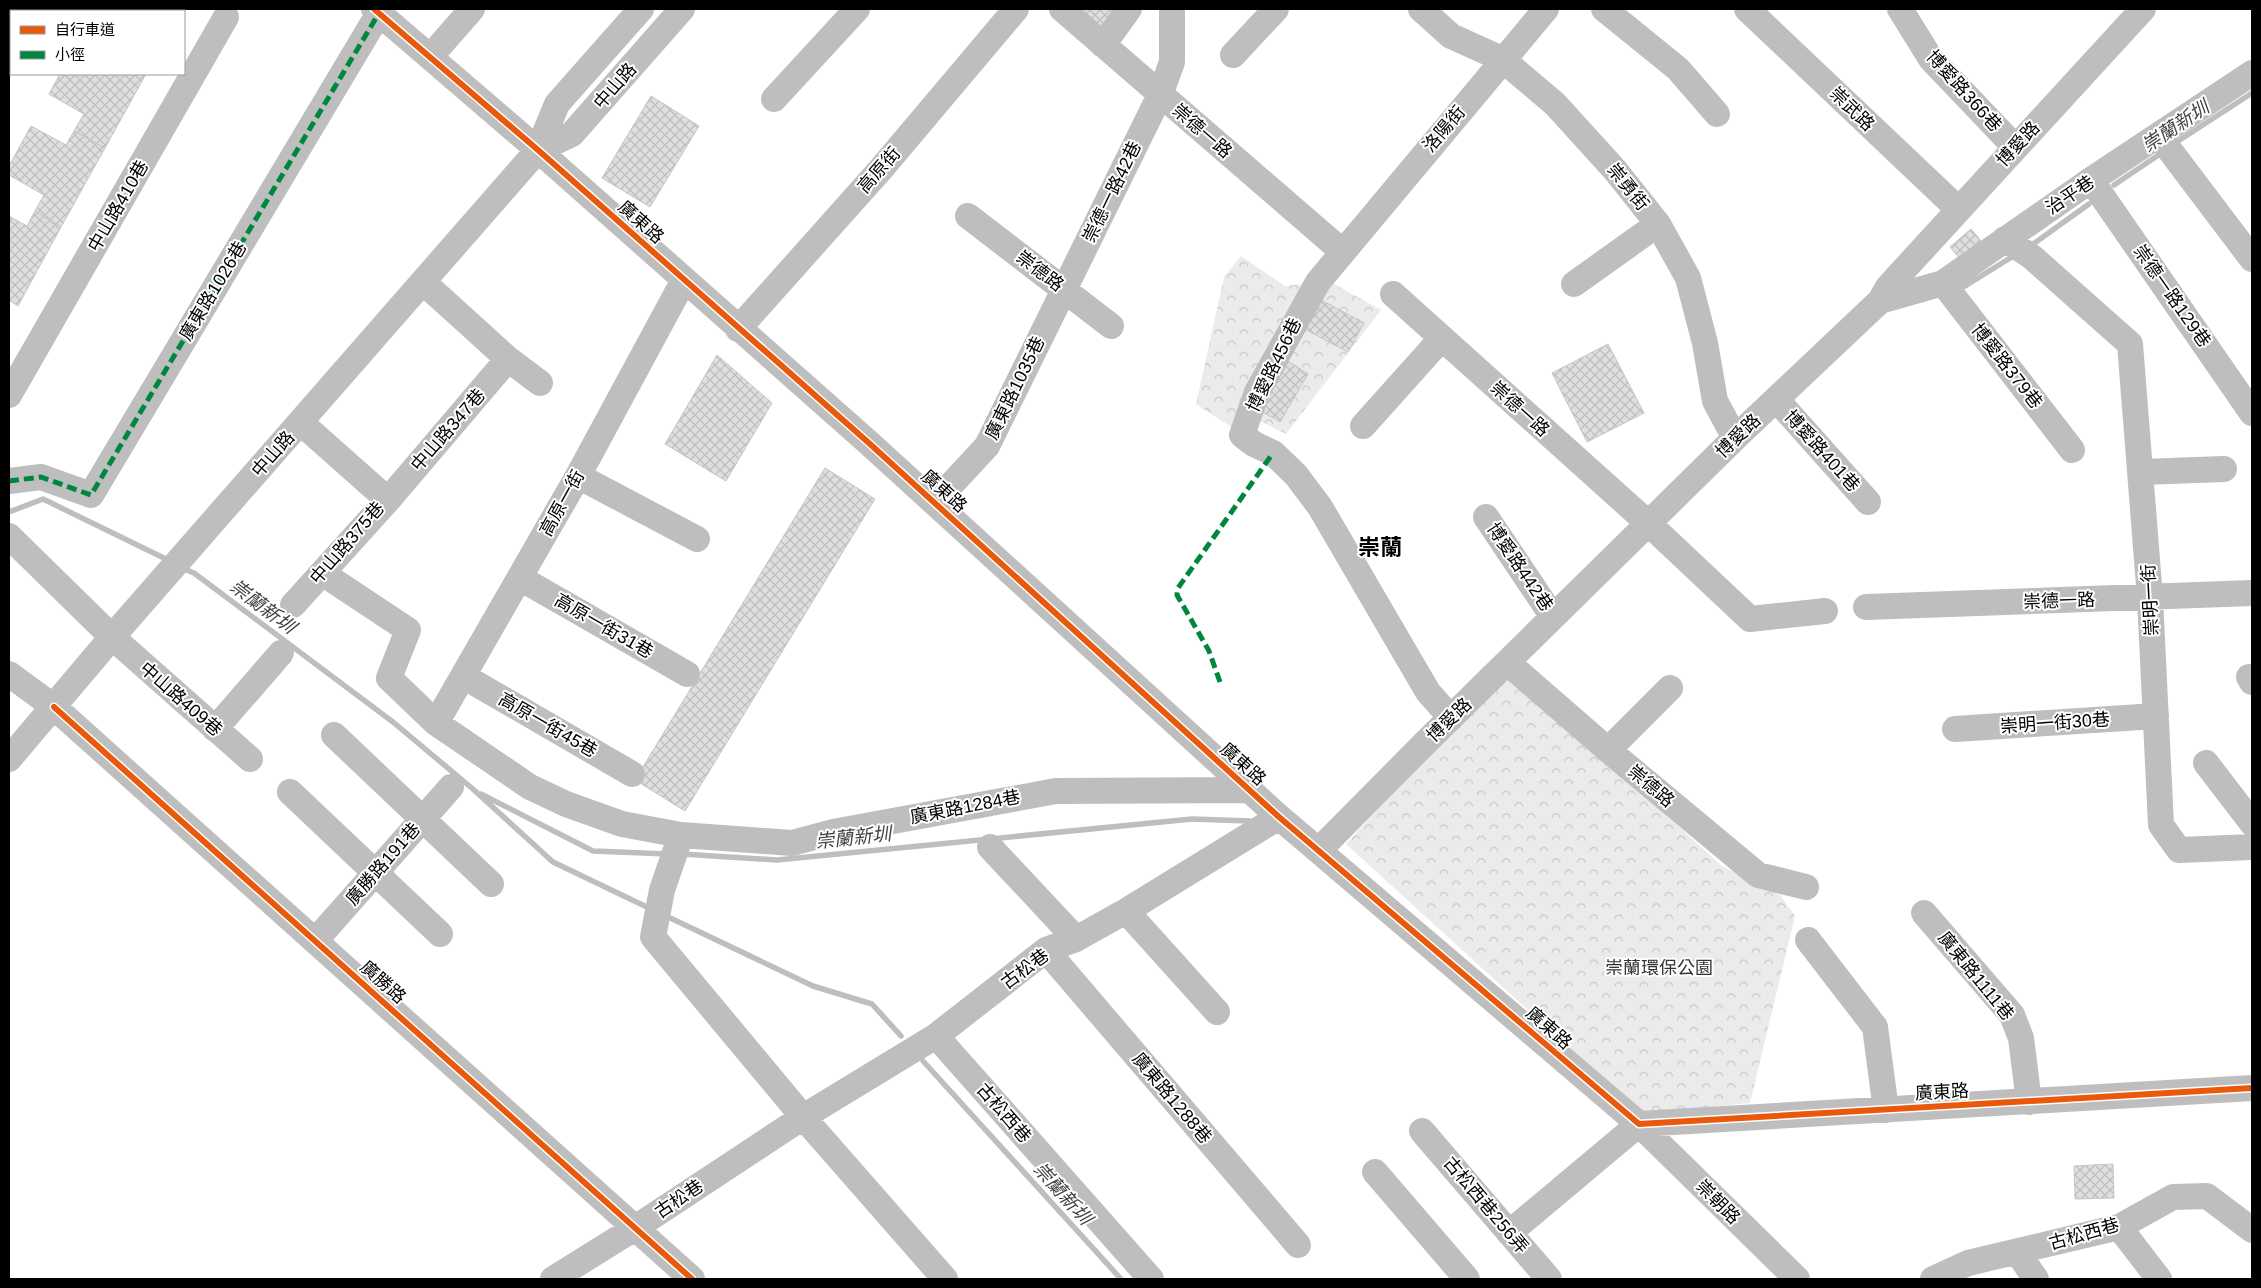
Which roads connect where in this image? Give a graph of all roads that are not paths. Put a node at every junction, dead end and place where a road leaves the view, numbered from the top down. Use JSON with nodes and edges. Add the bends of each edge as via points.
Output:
{"nodes":[{"id":1,"x":472,"y":9,"type":"edge"},
{"id":2,"x":641,"y":9,"type":"edge"},
{"id":3,"x":682,"y":9,"type":"edge"},
{"id":4,"x":857,"y":9,"type":"edge"},
{"id":5,"x":1016,"y":9,"type":"edge"},
{"id":6,"x":1062,"y":9,"type":"edge"},
{"id":7,"x":1130,"y":9,"type":"edge"},
{"id":8,"x":1172,"y":9,"type":"edge"},
{"id":9,"x":1276,"y":9,"type":"edge"},
{"id":10,"x":1546,"y":9,"type":"edge"},
{"id":11,"x":1604,"y":9,"type":"edge"},
{"id":12,"x":1747,"y":9,"type":"edge"},
{"id":13,"x":1900,"y":9,"type":"edge"},
{"id":14,"x":2143,"y":9,"type":"edge"},
{"id":15,"x":377,"y":11,"type":"edge"},
{"id":16,"x":1437,"y":14,"type":"edge"},
{"id":17,"x":226,"y":17,"type":"dead end"},
{"id":18,"x":1103,"y":45,"type":"junction"},
{"id":19,"x":1233,"y":55,"type":"dead end"},
{"id":20,"x":430,"y":57,"type":"junction"},
{"id":21,"x":1502,"y":59,"type":"junction"},
{"id":22,"x":2252,"y":73,"type":"edge"},
{"id":23,"x":1160,"y":95,"type":"junction"},
{"id":24,"x":774,"y":99,"type":"dead end"},
{"id":25,"x":1717,"y":114,"type":"dead end"},
{"id":26,"x":2165,"y":144,"type":"junction"},
{"id":27,"x":2015,"y":147,"type":"junction"},
{"id":28,"x":538,"y":150,"type":"junction"},
{"id":29,"x":2091,"y":180,"type":"junction"},
{"id":30,"x":1958,"y":209,"type":"junction"},
{"id":31,"x":968,"y":216,"type":"dead end"},
{"id":32,"x":1658,"y":224,"type":"junction"},
{"id":33,"x":2017,"y":247,"type":"junction"},
{"id":34,"x":1343,"y":252,"type":"junction"},
{"id":35,"x":2252,"y":259,"type":"edge"},
{"id":36,"x":684,"y":280,"type":"junction"},
{"id":37,"x":423,"y":282,"type":"junction"},
{"id":38,"x":1943,"y":283,"type":"junction"},
{"id":39,"x":1574,"y":284,"type":"dead end"},
{"id":40,"x":1064,"y":289,"type":"junction"},
{"id":41,"x":1392,"y":294,"type":"dead end"},
{"id":42,"x":1880,"y":302,"type":"junction"},
{"id":43,"x":1111,"y":326,"type":"dead end"},
{"id":44,"x":738,"y":329,"type":"junction"},
{"id":45,"x":1441,"y":339,"type":"junction"},
{"id":46,"x":508,"y":359,"type":"junction"},
{"id":47,"x":540,"y":383,"type":"dead end"},
{"id":48,"x":9,"y":394,"type":"edge"},
{"id":49,"x":1776,"y":399,"type":"junction"},
{"id":50,"x":2252,"y":413,"type":"edge"},
{"id":51,"x":300,"y":422,"type":"junction"},
{"id":52,"x":1364,"y":426,"type":"dead end"},
{"id":53,"x":1735,"y":438,"type":"junction"},
{"id":54,"x":2072,"y":450,"type":"dead end"},
{"id":55,"x":2224,"y":469,"type":"dead end"},
{"id":56,"x":2141,"y":472,"type":"junction"},
{"id":57,"x":578,"y":476,"type":"junction"},
{"id":58,"x":9,"y":481,"type":"edge"},
{"id":59,"x":388,"y":500,"type":"junction"},
{"id":60,"x":934,"y":502,"type":"junction"},
{"id":61,"x":1868,"y":502,"type":"dead end"},
{"id":62,"x":1486,"y":517,"type":"dead end"},
{"id":63,"x":1648,"y":523,"type":"junction"},
{"id":64,"x":9,"y":536,"type":"edge"},
{"id":65,"x":697,"y":539,"type":"dead end"},
{"id":66,"x":322,"y":573,"type":"junction"},
{"id":67,"x":520,"y":578,"type":"junction"},
{"id":68,"x":2252,"y":593,"type":"edge"},
{"id":69,"x":2150,"y":598,"type":"junction"},
{"id":70,"x":292,"y":605,"type":"dead end"},
{"id":71,"x":1866,"y":607,"type":"dead end"},
{"id":72,"x":1825,"y":611,"type":"dead end"},
{"id":73,"x":1554,"y":617,"type":"junction"},
{"id":74,"x":112,"y":638,"type":"junction"},
{"id":75,"x":281,"y":653,"type":"dead end"},
{"id":76,"x":1508,"y":663,"type":"junction"},
{"id":77,"x":9,"y":674,"type":"edge"},
{"id":78,"x":688,"y":674,"type":"dead end"},
{"id":79,"x":463,"y":676,"type":"junction"},
{"id":80,"x":1670,"y":688,"type":"dead end"},
{"id":81,"x":54,"y":708,"type":"junction"},
{"id":82,"x":2156,"y":716,"type":"junction"},
{"id":83,"x":1451,"y":718,"type":"junction"},
{"id":84,"x":436,"y":723,"type":"junction"},
{"id":85,"x":215,"y":729,"type":"junction"},
{"id":86,"x":1954,"y":729,"type":"dead end"},
{"id":87,"x":334,"y":735,"type":"dead end"},
{"id":88,"x":1608,"y":750,"type":"junction"},
{"id":89,"x":9,"y":759,"type":"edge"},
{"id":90,"x":250,"y":760,"type":"dead end"},
{"id":91,"x":2206,"y":764,"type":"dead end"},
{"id":92,"x":632,"y":774,"type":"dead end"},
{"id":93,"x":451,"y":787,"type":"dead end"},
{"id":94,"x":1249,"y":790,"type":"junction"},
{"id":95,"x":290,"y":792,"type":"dead end"},
{"id":96,"x":1279,"y":817,"type":"junction"},
{"id":97,"x":422,"y":819,"type":"junction"},
{"id":98,"x":2252,"y":823,"type":"edge"},
{"id":99,"x":681,"y":835,"type":"junction"},
{"id":100,"x":990,"y":847,"type":"dead end"},
{"id":101,"x":2252,"y":847,"type":"edge"},
{"id":102,"x":1319,"y":850,"type":"junction"},
{"id":103,"x":375,"y":872,"type":"junction"},
{"id":104,"x":491,"y":884,"type":"dead end"},
{"id":105,"x":1806,"y":887,"type":"dead end"},
{"id":106,"x":1126,"y":911,"type":"junction"},
{"id":107,"x":1924,"y":913,"type":"dead end"},
{"id":108,"x":440,"y":934,"type":"dead end"},
{"id":109,"x":1076,"y":939,"type":"junction"},
{"id":110,"x":1808,"y":940,"type":"dead end"},
{"id":111,"x":315,"y":941,"type":"junction"},
{"id":112,"x":1046,"y":950,"type":"junction"},
{"id":113,"x":1217,"y":1012,"type":"dead end"},
{"id":114,"x":936,"y":1036,"type":"junction"},
{"id":115,"x":2252,"y":1088,"type":"edge"},
{"id":116,"x":2030,"y":1102,"type":"junction"},
{"id":117,"x":1886,"y":1110,"type":"junction"},
{"id":118,"x":803,"y":1117,"type":"junction"},
{"id":119,"x":1639,"y":1124,"type":"junction"},
{"id":120,"x":1422,"y":1131,"type":"dead end"},
{"id":121,"x":1375,"y":1172,"type":"dead end"},
{"id":122,"x":2119,"y":1227,"type":"junction"},
{"id":123,"x":635,"y":1228,"type":"junction"},
{"id":124,"x":2252,"y":1230,"type":"edge"},
{"id":125,"x":1508,"y":1233,"type":"junction"},
{"id":126,"x":1298,"y":1245,"type":"dead end"},
{"id":127,"x":2017,"y":1252,"type":"junction"},
{"id":128,"x":1974,"y":1271,"type":"edge"},
{"id":129,"x":553,"y":1279,"type":"edge"},
{"id":130,"x":692,"y":1279,"type":"edge"},
{"id":131,"x":945,"y":1279,"type":"edge"},
{"id":132,"x":1151,"y":1279,"type":"edge"},
{"id":133,"x":1467,"y":1279,"type":"edge"},
{"id":134,"x":1549,"y":1279,"type":"edge"},
{"id":135,"x":1797,"y":1279,"type":"edge"},
{"id":136,"x":1933,"y":1279,"type":"edge"},
{"id":137,"x":2036,"y":1279,"type":"edge"},
{"id":138,"x":2159,"y":1279,"type":"edge"}],
"edges":[{"from":1,"to":20,"type":"street"},
{"from":2,"to":28,"type":"street","name":"中山路","via":[[557,104]]},
{"from":3,"to":28,"type":"street","name":"中山路","via":[[572,134]]},
{"from":4,"to":24,"type":"street"},
{"from":5,"to":44,"type":"street","name":"高原街","via":[[881,169]]},
{"from":6,"to":18,"type":"street","name":"崇德一路"},
{"from":7,"to":18,"type":"street"},
{"from":8,"to":23,"type":"street","name":"崇德一路42巷","via":[[1172,62]]},
{"from":9,"to":19,"type":"street"},
{"from":10,"to":21,"type":"street","name":"洛陽街"},
{"from":11,"to":25,"type":"street","via":[[1678,69]]},
{"from":12,"to":30,"type":"street","name":"崇武路"},
{"from":13,"to":27,"type":"street","name":"博愛路366巷","via":[[1931,59]]},
{"from":14,"to":27,"type":"street","name":"博愛路"},
{"from":15,"to":20,"type":"street","name":"廣東路"},
{"from":15,"to":58,"type":"street","name":"廣東路1026巷","via":[[92,495],[41,477]]},
{"from":16,"to":21,"type":"street","name":"崇勇街","via":[[1451,36]]},
{"from":17,"to":48,"type":"street","name":"中山路410巷"},
{"from":18,"to":23,"type":"street","name":"崇德一路"},
{"from":20,"to":28,"type":"street","name":"廣東路"},
{"from":21,"to":32,"type":"street","name":"崇勇街","via":[[1555,104],[1615,170]]},
{"from":21,"to":34,"type":"street","name":"洛陽街"},
{"from":22,"to":26,"type":"street","name":"治平巷"},
{"from":23,"to":34,"type":"street","name":"崇德一路"},
{"from":23,"to":40,"type":"street","name":"崇德一路42巷"},
{"from":26,"to":29,"type":"street","name":"治平巷"},
{"from":26,"to":35,"type":"street"},
{"from":27,"to":30,"type":"street","name":"博愛路"},
{"from":28,"to":36,"type":"street","name":"廣東路"},
{"from":28,"to":37,"type":"street","name":"中山路"},
{"from":29,"to":33,"type":"street","name":"治平巷"},
{"from":29,"to":50,"type":"street","name":"崇德一路129巷"},
{"from":30,"to":42,"type":"street","name":"博愛路","via":[[1888,287]]},
{"from":31,"to":40,"type":"street","name":"崇德路"},
{"from":32,"to":39,"type":"street"},
{"from":32,"to":53,"type":"street","name":"崇勇街","via":[[1688,278],[1705,343],[1715,401]]},
{"from":33,"to":38,"type":"street","name":"治平巷"},
{"from":33,"to":56,"type":"street","name":"崇明一街","via":[[2130,344]]},
{"from":34,"to":83,"type":"street","name":"博愛路456巷","via":[[1318,282],[1261,384],[1242,436],[1273,453],[1296,475],[1320,507],[1428,692]]},
{"from":36,"to":44,"type":"street","name":"廣東路"},
{"from":36,"to":57,"type":"street","name":"高原一街"},
{"from":37,"to":46,"type":"street"},
{"from":37,"to":51,"type":"street","name":"中山路"},
{"from":38,"to":42,"type":"street","name":"治平巷"},
{"from":38,"to":54,"type":"street","name":"博愛路379巷"},
{"from":40,"to":43,"type":"street","name":"崇德路"},
{"from":40,"to":60,"type":"street","name":"廣東路1035巷","via":[[987,446]]},
{"from":41,"to":45,"type":"street","name":"崇德一路"},
{"from":42,"to":49,"type":"street","name":"博愛路"},
{"from":44,"to":60,"type":"street","name":"廣東路"},
{"from":45,"to":52,"type":"street"},
{"from":45,"to":63,"type":"street","name":"崇德一路"},
{"from":46,"to":47,"type":"street"},
{"from":46,"to":59,"type":"street","name":"中山路347巷"},
{"from":49,"to":53,"type":"street","name":"博愛路"},
{"from":49,"to":61,"type":"street","name":"博愛路401巷"},
{"from":51,"to":59,"type":"street","name":"中山路375巷"},
{"from":51,"to":74,"type":"street","name":"中山路"},
{"from":53,"to":63,"type":"street","name":"博愛路"},
{"from":55,"to":56,"type":"street"},
{"from":56,"to":69,"type":"street","name":"崇明一街"},
{"from":57,"to":65,"type":"street"},
{"from":57,"to":67,"type":"street","name":"高原一街"},
{"from":59,"to":66,"type":"street","name":"中山路375巷"},
{"from":60,"to":94,"type":"street","name":"廣東路"},
{"from":62,"to":73,"type":"street","name":"博愛路442巷"},
{"from":63,"to":72,"type":"street","name":"崇德一路","via":[[1750,619]]},
{"from":63,"to":73,"type":"street","name":"博愛路"},
{"from":64,"to":74,"type":"street"},
{"from":66,"to":70,"type":"street","name":"中山路375巷"},
{"from":66,"to":84,"type":"street","name":"廣東路1284巷","via":[[408,630],[389,678]]},
{"from":67,"to":78,"type":"street","name":"高原一街31巷"},
{"from":67,"to":79,"type":"street","name":"高原一街"},
{"from":68,"to":69,"type":"street","name":"崇德一路"},
{"from":69,"to":71,"type":"street","name":"崇德一路"},
{"from":69,"to":82,"type":"street","name":"崇明一街"},
{"from":73,"to":76,"type":"street","name":"博愛路"},
{"from":74,"to":81,"type":"street","name":"中山路"},
{"from":74,"to":85,"type":"street","name":"中山路409巷"},
{"from":75,"to":85,"type":"street"},
{"from":76,"to":83,"type":"street","name":"博愛路"},
{"from":76,"to":88,"type":"street","name":"崇德路"},
{"from":77,"to":81,"type":"street","name":"廣勝路"},
{"from":79,"to":84,"type":"street","name":"高原一街"},
{"from":79,"to":92,"type":"street","name":"高原一街45巷"},
{"from":80,"to":88,"type":"street"},
{"from":81,"to":89,"type":"street","name":"中山路"},
{"from":81,"to":111,"type":"street","name":"廣勝路"},
{"from":82,"to":86,"type":"street","name":"崇明一街30巷"},
{"from":82,"to":101,"type":"street","name":"崇明一街","via":[[2161,824],[2179,850]]},
{"from":83,"to":102,"type":"street","name":"博愛路"},
{"from":84,"to":99,"type":"street","name":"廣東路1284巷","via":[[530,787],[566,804],[622,824]]},
{"from":85,"to":90,"type":"street","name":"中山路409巷"},
{"from":87,"to":97,"type":"street"},
{"from":88,"to":105,"type":"street","name":"崇德路","via":[[1758,875]]},
{"from":91,"to":98,"type":"street"},
{"from":93,"to":97,"type":"street","name":"廣勝路191巷"},
{"from":94,"to":96,"type":"street","name":"廣東路"},
{"from":94,"to":99,"type":"street","name":"廣東路1284巷","via":[[1056,790],[833,832],[792,843]]},
{"from":95,"to":103,"type":"street"},
{"from":96,"to":102,"type":"street","name":"廣東路"},
{"from":96,"to":106,"type":"street","name":"古松巷"},
{"from":97,"to":103,"type":"street","name":"廣勝路191巷"},
{"from":97,"to":104,"type":"street"},
{"from":99,"to":118,"type":"street","via":[[666,879],[654,937]]},
{"from":100,"to":109,"type":"street"},
{"from":102,"to":119,"type":"street","name":"廣東路"},
{"from":103,"to":108,"type":"street"},
{"from":103,"to":111,"type":"street","name":"廣勝路191巷"},
{"from":106,"to":109,"type":"street","name":"古松巷"},
{"from":106,"to":113,"type":"street"},
{"from":107,"to":116,"type":"street","name":"廣東路1111巷","via":[[2012,1015],[2021,1038]]},
{"from":109,"to":112,"type":"street","name":"古松巷"},
{"from":110,"to":117,"type":"street","via":[[1875,1027]]},
{"from":111,"to":123,"type":"street","name":"廣勝路"},
{"from":112,"to":114,"type":"street","name":"古松巷"},
{"from":112,"to":126,"type":"street","name":"廣東路1288巷"},
{"from":114,"to":118,"type":"street","name":"古松巷"},
{"from":114,"to":132,"type":"street","name":"古松西巷"},
{"from":115,"to":116,"type":"street","name":"廣東路"},
{"from":116,"to":117,"type":"street","name":"廣東路"},
{"from":117,"to":119,"type":"street","name":"廣東路"},
{"from":118,"to":123,"type":"street","name":"古松巷"},
{"from":118,"to":131,"type":"street"},
{"from":119,"to":125,"type":"street"},
{"from":119,"to":135,"type":"street","name":"崇朝路"},
{"from":120,"to":125,"type":"street","name":"古松西巷256弄"},
{"from":121,"to":133,"type":"street"},
{"from":122,"to":124,"type":"street","name":"古松西巷","via":[[2173,1197],[2206,1196]]},
{"from":122,"to":127,"type":"street","name":"古松西巷"},
{"from":122,"to":138,"type":"street"},
{"from":123,"to":129,"type":"street","name":"古松巷"},
{"from":123,"to":130,"type":"street","name":"廣勝路"},
{"from":125,"to":134,"type":"street","name":"古松西巷256弄"},
{"from":127,"to":128,"type":"street","name":"古松西巷"},
{"from":127,"to":137,"type":"street"},
{"from":128,"to":136,"type":"street","name":"古松西巷"}]}
